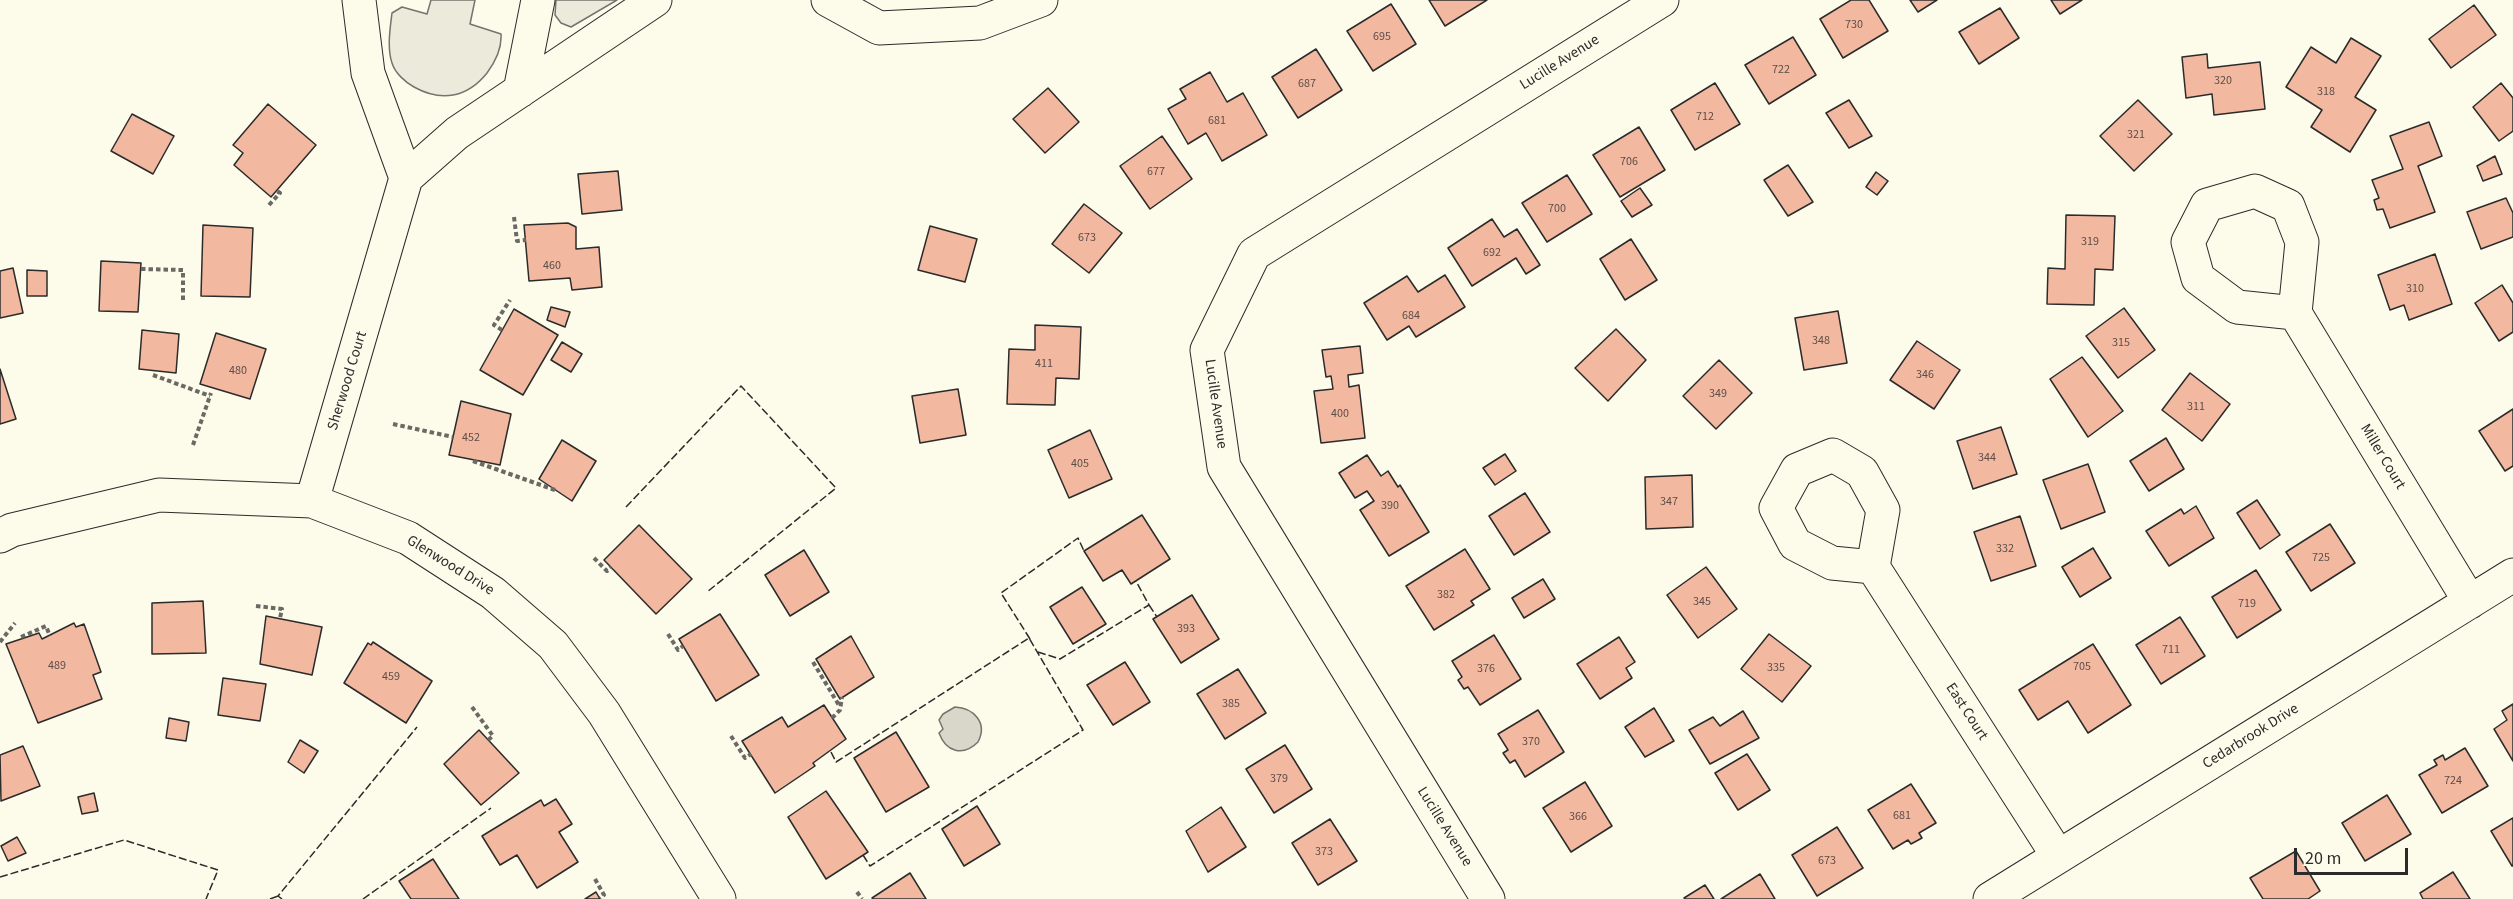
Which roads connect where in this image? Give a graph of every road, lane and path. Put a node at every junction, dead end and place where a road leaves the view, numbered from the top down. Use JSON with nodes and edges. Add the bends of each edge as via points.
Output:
{"nodes":[{"id":1,"x":359,"y":0,"type":"edge"},
{"id":2,"x":538,"y":0,"type":"edge"},
{"id":3,"x":655,"y":0,"type":"edge"},
{"id":4,"x":828,"y":0,"type":"edge"},
{"id":5,"x":1041,"y":0,"type":"edge"},
{"id":6,"x":1662,"y":0,"type":"edge"},
{"id":7,"x":520,"y":91,"type":"junction"},
{"id":8,"x":406,"y":178,"type":"junction"},
{"id":9,"x":277,"y":190,"type":"dead end"},
{"id":10,"x":269,"y":205,"type":"dead end"},
{"id":11,"x":514,"y":217,"type":"dead end"},
{"id":12,"x":526,"y":240,"type":"dead end"},
{"id":13,"x":141,"y":269,"type":"dead end"},
{"id":14,"x":510,"y":300,"type":"dead end"},
{"id":15,"x":183,"y":302,"type":"dead end"},
{"id":16,"x":2295,"y":313,"type":"dead end"},
{"id":17,"x":502,"y":330,"type":"dead end"},
{"id":18,"x":153,"y":375,"type":"dead end"},
{"id":19,"x":393,"y":424,"type":"dead end"},
{"id":20,"x":453,"y":437,"type":"dead end"},
{"id":21,"x":194,"y":445,"type":"dead end"},
{"id":22,"x":473,"y":461,"type":"dead end"},
{"id":23,"x":555,"y":490,"type":"dead end"},
{"id":24,"x":312,"y":501,"type":"junction"},
{"id":25,"x":0,"y":536,"type":"edge"},
{"id":26,"x":594,"y":558,"type":"dead end"},
{"id":27,"x":610,"y":567,"type":"dead end"},
{"id":28,"x":1873,"y":567,"type":"dead end"},
{"id":29,"x":2513,"y":575,"type":"edge"},
{"id":30,"x":2470,"y":602,"type":"junction"},
{"id":31,"x":256,"y":606,"type":"dead end"},
{"id":32,"x":280,"y":618,"type":"dead end"},
{"id":33,"x":15,"y":623,"type":"dead end"},
{"id":34,"x":668,"y":634,"type":"dead end"},
{"id":35,"x":50,"y":636,"type":"dead end"},
{"id":36,"x":21,"y":637,"type":"dead end"},
{"id":37,"x":0,"y":642,"type":"edge"},
{"id":38,"x":683,"y":646,"type":"dead end"},
{"id":39,"x":813,"y":662,"type":"dead end"},
{"id":40,"x":842,"y":697,"type":"dead end"},
{"id":41,"x":472,"y":707,"type":"dead end"},
{"id":42,"x":840,"y":707,"type":"junction"},
{"id":43,"x":832,"y":718,"type":"dead end"},
{"id":44,"x":730,"y":736,"type":"dead end"},
{"id":45,"x":488,"y":740,"type":"dead end"},
{"id":46,"x":751,"y":754,"type":"dead end"},
{"id":47,"x":2058,"y":856,"type":"junction"},
{"id":48,"x":595,"y":879,"type":"dead end"},
{"id":49,"x":857,"y":892,"type":"dead end"},
{"id":50,"x":600,"y":898,"type":"edge"},
{"id":51,"x":719,"y":899,"type":"edge"},
{"id":52,"x":862,"y":899,"type":"edge"},
{"id":53,"x":1488,"y":899,"type":"edge"},
{"id":54,"x":1990,"y":899,"type":"edge"}],
"edges":[{"from":1,"to":8,"type":"street","via":[[368,73]]},
{"from":2,"to":7,"type":"street"},
{"from":3,"to":7,"type":"street"},
{"from":4,"to":5,"type":"street","via":[[879,28],[980,23]]},
{"from":6,"to":53,"type":"street","name":"Lucille Avenue","via":[[1254,254],[1207,350],[1224,467]]},
{"from":7,"to":8,"type":"street","via":[[457,133]]},
{"from":8,"to":24,"type":"street","name":"Sherwood Court"},
{"from":9,"to":10,"type":"path","via":[[280,193]]},
{"from":11,"to":12,"type":"path","via":[[517,241]]},
{"from":13,"to":15,"type":"path","via":[[183,270]]},
{"from":14,"to":17,"type":"path","via":[[494,325]]},
{"from":16,"to":30,"type":"street","name":"Miller Court"},
{"from":18,"to":21,"type":"path","via":[[211,394]]},
{"from":19,"to":20,"type":"path"},
{"from":22,"to":23,"type":"path"},
{"from":24,"to":25,"type":"street","name":"Glenwood Drive","via":[[159,495]]},
{"from":24,"to":51,"type":"street","name":"Glenwood Drive","via":[[408,538],[493,593],[553,645],[604,713]]},
{"from":26,"to":27,"type":"path","via":[[607,571]]},
{"from":28,"to":47,"type":"street","name":"East Court"},
{"from":29,"to":30,"type":"street","name":"Cedarbrook Drive"},
{"from":30,"to":47,"type":"street","name":"Cedarbrook Drive"},
{"from":31,"to":32,"type":"path","via":[[282,609]]},
{"from":33,"to":37,"type":"path"},
{"from":34,"to":38,"type":"path","via":[[678,650]]},
{"from":35,"to":36,"type":"path","via":[[46,626]]},
{"from":39,"to":42,"type":"path"},
{"from":40,"to":42,"type":"path"},
{"from":41,"to":45,"type":"path","via":[[494,736]]},
{"from":42,"to":43,"type":"path"},
{"from":44,"to":46,"type":"path","via":[[745,758]]},
{"from":47,"to":54,"type":"street","name":"Cedarbrook Drive"},
{"from":48,"to":50,"type":"path","via":[[604,895]]},
{"from":49,"to":52,"type":"path"}]}
